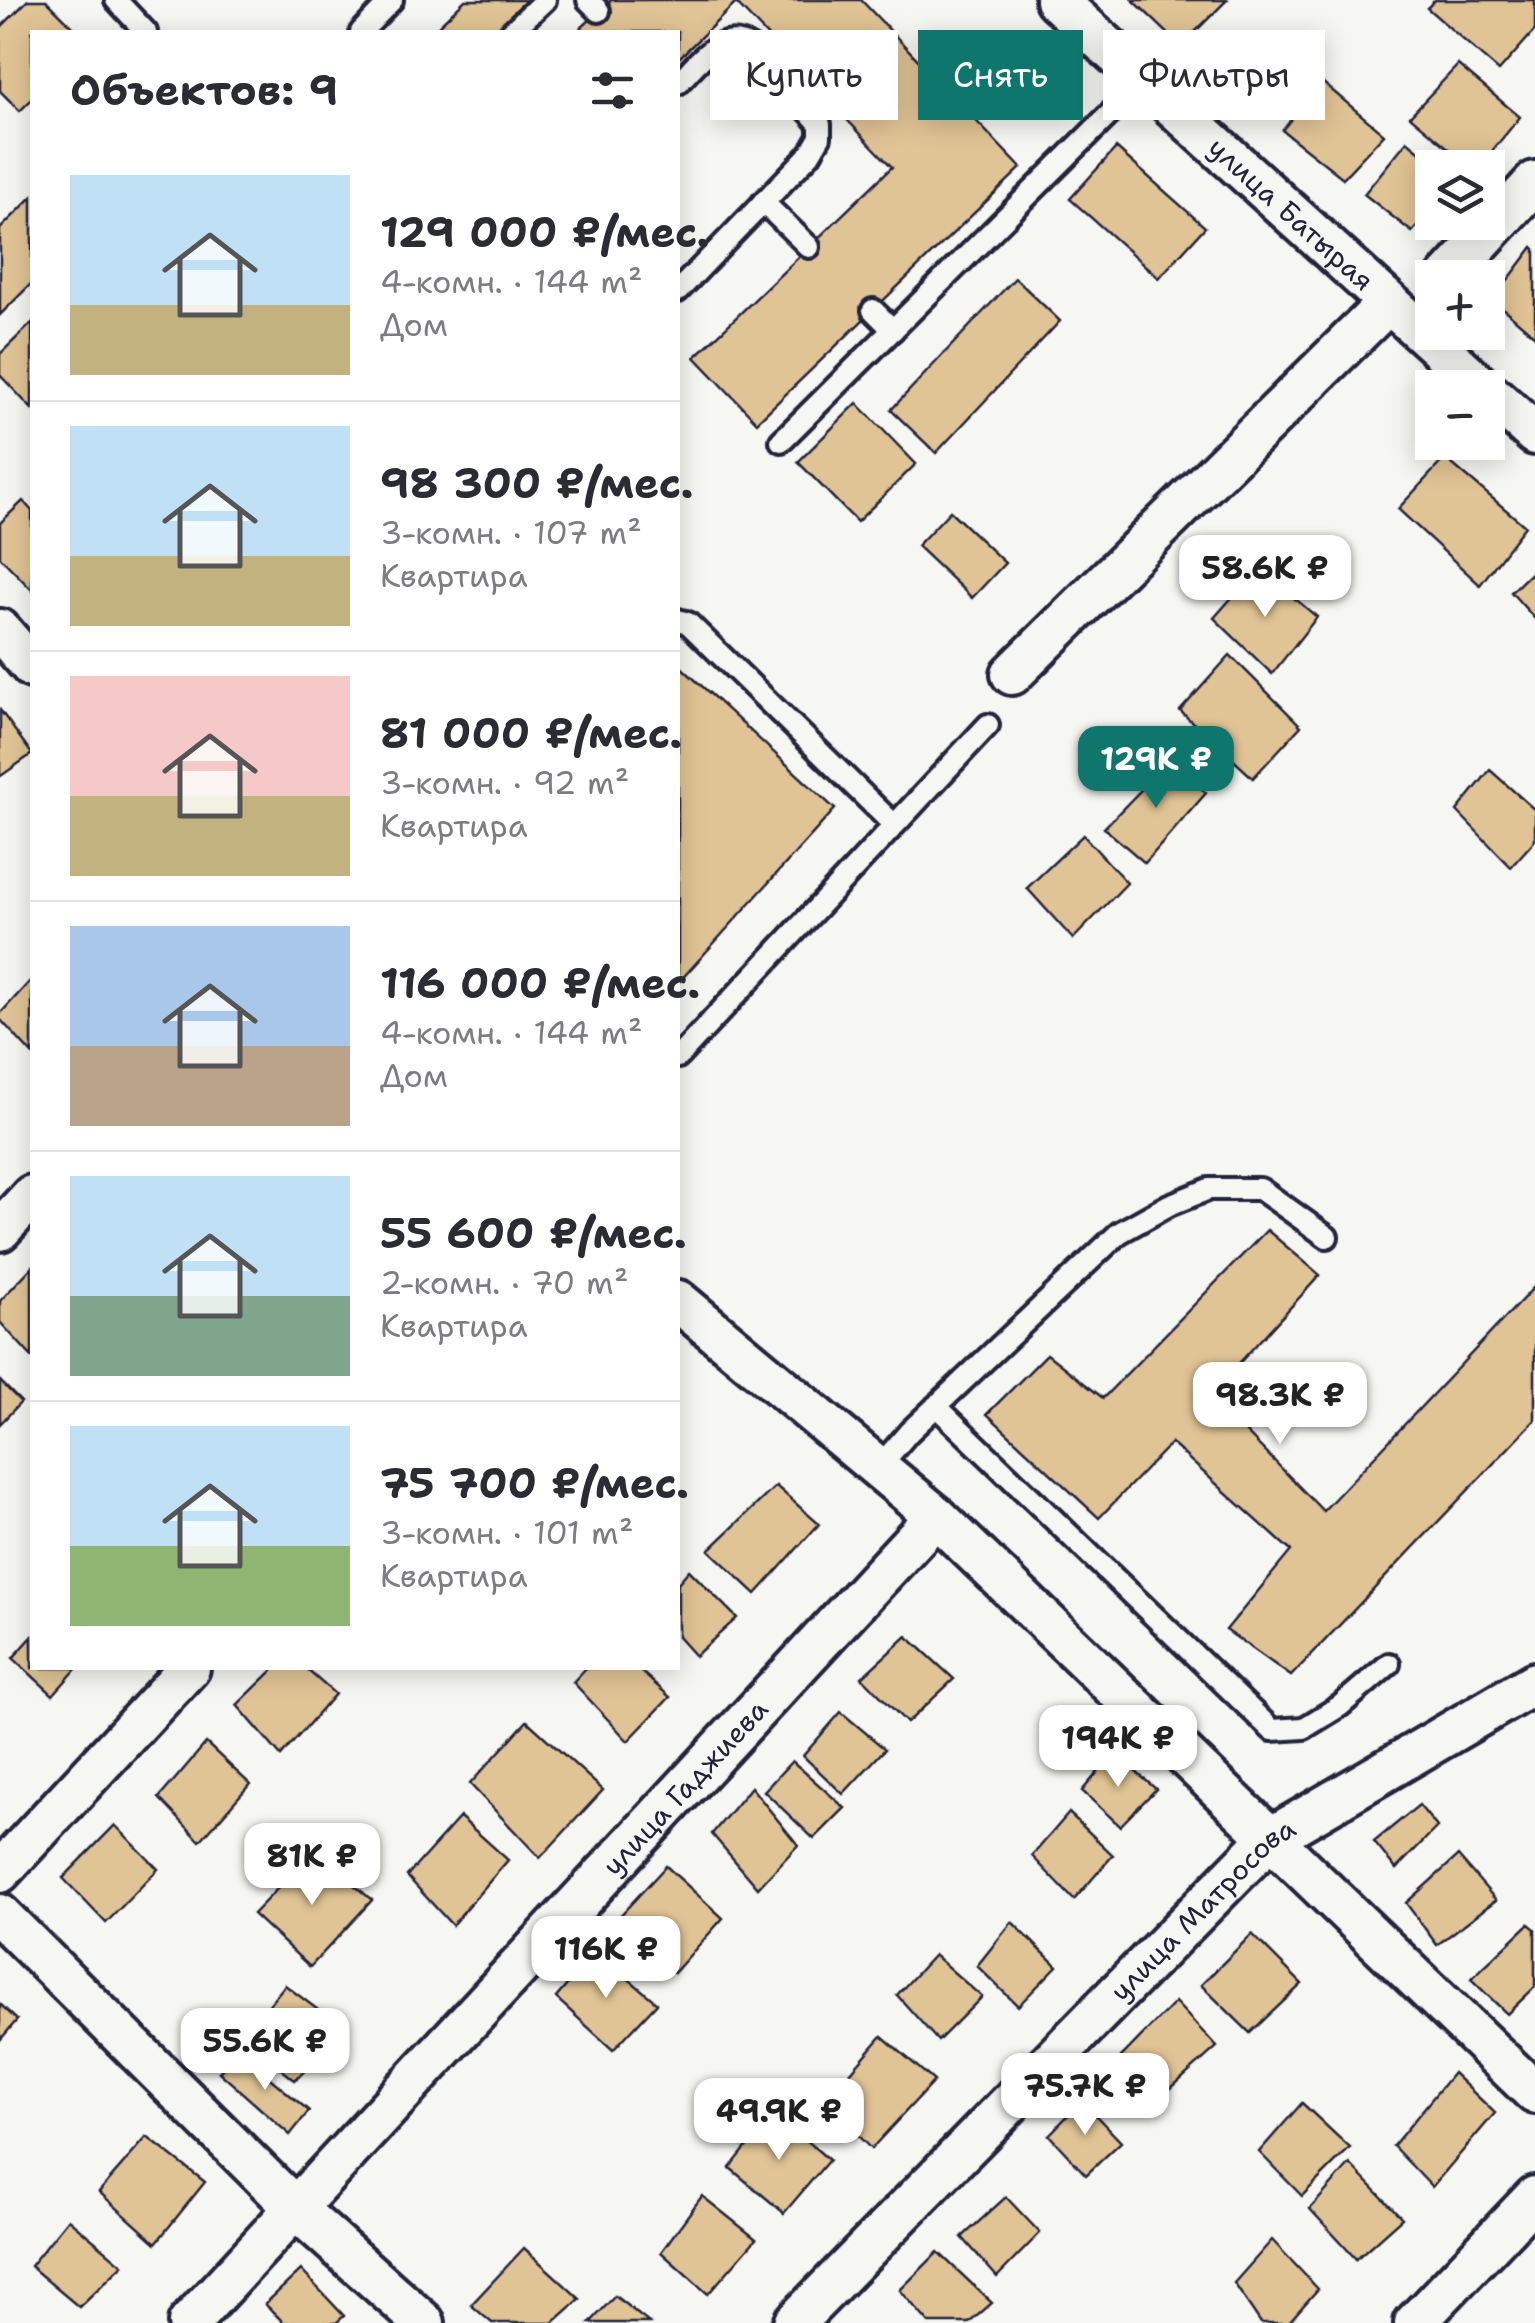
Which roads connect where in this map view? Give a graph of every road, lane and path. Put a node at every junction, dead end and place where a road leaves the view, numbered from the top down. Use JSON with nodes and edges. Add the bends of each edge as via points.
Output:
{"nodes":[{"id":1,"x":116,"y":0,"type":"edge"},
{"id":2,"x":392,"y":0,"type":"edge"},
{"id":3,"x":545,"y":0,"type":"edge"},
{"id":4,"x":1056,"y":0,"type":"edge"},
{"id":5,"x":144,"y":30,"type":"edge"},
{"id":6,"x":362,"y":30,"type":"edge"},
{"id":7,"x":513,"y":30,"type":"edge"},
{"id":8,"x":1103,"y":43,"type":"edge"},
{"id":9,"x":680,"y":81,"type":"edge"},
{"id":10,"x":1104,"y":120,"type":"edge"},
{"id":11,"x":1191,"y":120,"type":"edge"},
{"id":12,"x":1535,"y":182,"type":"edge"},
{"id":13,"x":763,"y":202,"type":"junction"},
{"id":14,"x":808,"y":247,"type":"dead end"},
{"id":15,"x":1464,"y":260,"type":"edge"},
{"id":16,"x":680,"y":290,"type":"edge"},
{"id":17,"x":1409,"y":306,"type":"edge"},
{"id":18,"x":873,"y":310,"type":"dead end"},
{"id":19,"x":894,"y":330,"type":"junction"},
{"id":20,"x":1467,"y":370,"type":"edge"},
{"id":21,"x":1505,"y":408,"type":"edge"},
{"id":22,"x":1535,"y":434,"type":"edge"},
{"id":23,"x":781,"y":442,"type":"dead end"},
{"id":24,"x":680,"y":621,"type":"edge"},
{"id":25,"x":0,"y":630,"type":"edge"},
{"id":26,"x":30,"y":665,"type":"edge"},
{"id":27,"x":1012,"y":674,"type":"dead end"},
{"id":28,"x":988,"y":725,"type":"dead end"},
{"id":29,"x":893,"y":824,"type":"junction"},
{"id":30,"x":680,"y":1056,"type":"edge"},
{"id":31,"x":30,"y":1198,"type":"edge"},
{"id":32,"x":0,"y":1230,"type":"edge"},
{"id":33,"x":1327,"y":1237,"type":"dead end"},
{"id":34,"x":680,"y":1303,"type":"edge"},
{"id":35,"x":936,"y":1406,"type":"junction"},
{"id":36,"x":879,"y":1468,"type":"junction"},
{"id":37,"x":936,"y":1516,"type":"junction"},
{"id":38,"x":1389,"y":1664,"type":"dead end"},
{"id":39,"x":187,"y":1670,"type":"edge"},
{"id":40,"x":1535,"y":1682,"type":"edge"},
{"id":41,"x":1269,"y":1840,"type":"junction"},
{"id":42,"x":0,"y":1872,"type":"edge"},
{"id":43,"x":0,"y":1915,"type":"edge"},
{"id":44,"x":1535,"y":2093,"type":"edge"},
{"id":45,"x":1535,"y":2197,"type":"edge"},
{"id":46,"x":296,"y":2209,"type":"junction"},
{"id":47,"x":189,"y":2323,"type":"edge"},
{"id":48,"x":424,"y":2323,"type":"edge"},
{"id":49,"x":794,"y":2323,"type":"edge"},
{"id":50,"x":1415,"y":2323,"type":"edge"}],
"edges":[{"from":1,"to":5,"type":"lane"},
{"from":2,"to":6,"type":"lane"},
{"from":3,"to":7,"type":"lane"},
{"from":4,"to":8,"type":"street","name":"улица Батырая"},
{"from":9,"to":13,"type":"lane","via":[[718,44],[738,40],[820,124],[810,154]]},
{"from":10,"to":19,"type":"lane"},
{"from":11,"to":17,"type":"street","name":"улица Батырая"},
{"from":12,"to":15,"type":"street"},
{"from":13,"to":14,"type":"lane"},
{"from":13,"to":16,"type":"lane"},
{"from":17,"to":20,"type":"street","name":"улица Батырая"},
{"from":17,"to":27,"type":"street"},
{"from":18,"to":19,"type":"lane"},
{"from":19,"to":23,"type":"lane"},
{"from":21,"to":22,"type":"street","name":"улица Батырая"},
{"from":24,"to":29,"type":"lane"},
{"from":25,"to":26,"type":"street"},
{"from":28,"to":29,"type":"lane"},
{"from":29,"to":30,"type":"lane"},
{"from":31,"to":32,"type":"street"},
{"from":33,"to":35,"type":"lane","via":[[1260,1189],[1208,1189],[1168,1205],[1119,1233]]},
{"from":34,"to":36,"type":"street"},
{"from":35,"to":36,"type":"lane"},
{"from":35,"to":38,"type":"lane","via":[[1272,1730],[1304,1728]]},
{"from":36,"to":37,"type":"street"},
{"from":37,"to":41,"type":"street"},
{"from":37,"to":46,"type":"street","name":"улица Гаджиева"},
{"from":39,"to":42,"type":"street"},
{"from":40,"to":41,"type":"street","name":"улица Матросова"},
{"from":41,"to":44,"type":"street"},
{"from":41,"to":49,"type":"street","name":"улица Матросова"},
{"from":43,"to":46,"type":"street"},
{"from":45,"to":50,"type":"street"},
{"from":46,"to":47,"type":"street","name":"улица Гаджиева"},
{"from":46,"to":48,"type":"street"}]}
